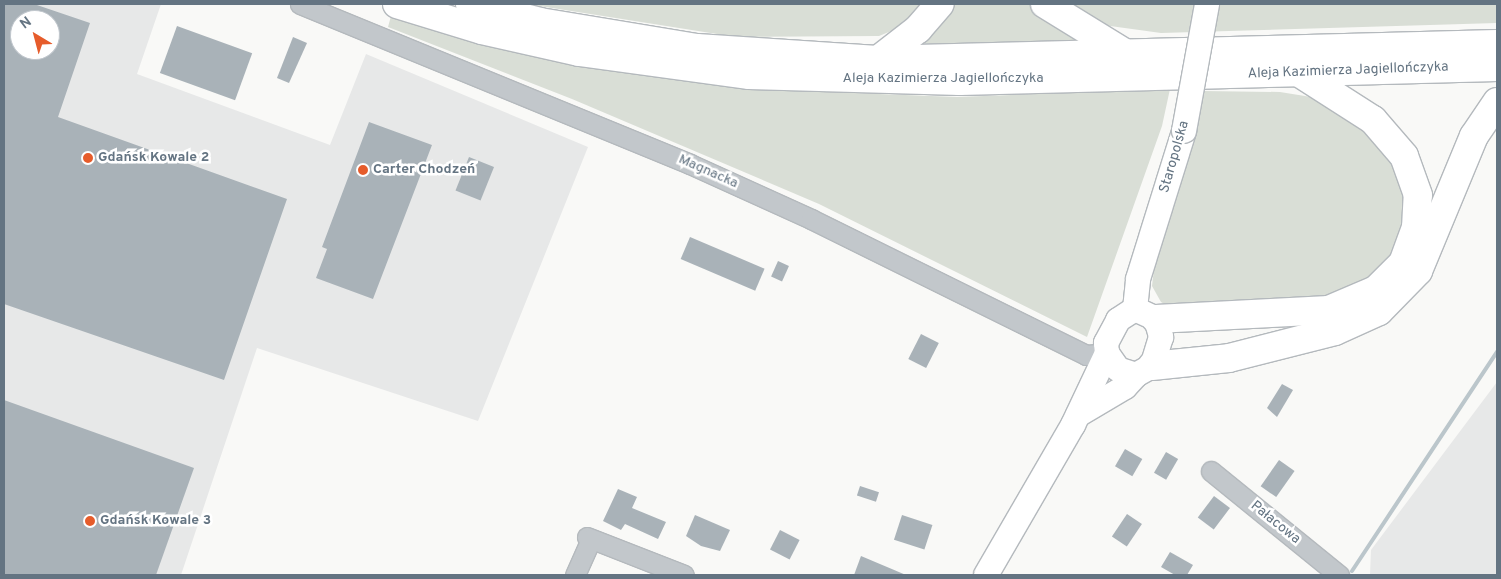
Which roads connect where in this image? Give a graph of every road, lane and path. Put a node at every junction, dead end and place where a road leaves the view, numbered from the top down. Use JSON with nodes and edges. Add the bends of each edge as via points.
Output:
{"nodes":[{"id":1,"x":300,"y":4,"type":"edge"},
{"id":2,"x":397,"y":4,"type":"edge"},
{"id":3,"x":470,"y":4,"type":"edge"},
{"id":4,"x":940,"y":4,"type":"edge"},
{"id":5,"x":1045,"y":4,"type":"edge"},
{"id":6,"x":1207,"y":4,"type":"edge"},
{"id":7,"x":1497,"y":44,"type":"edge"},
{"id":8,"x":1128,"y":54,"type":"junction"},
{"id":9,"x":878,"y":60,"type":"junction"},
{"id":10,"x":1497,"y":66,"type":"edge"},
{"id":11,"x":1298,"y":72,"type":"junction"},
{"id":12,"x":1497,"y":102,"type":"edge"},
{"id":13,"x":1145,"y":314,"type":"junction"},
{"id":14,"x":1107,"y":353,"type":"junction"},
{"id":15,"x":1144,"y":370,"type":"junction"},
{"id":16,"x":1078,"y":415,"type":"junction"},
{"id":17,"x":1211,"y":471,"type":"dead end"},
{"id":18,"x":575,"y":575,"type":"edge"},
{"id":19,"x":684,"y":575,"type":"edge"},
{"id":20,"x":986,"y":575,"type":"edge"},
{"id":21,"x":1339,"y":575,"type":"edge"}],
"edges":[{"from":1,"to":14,"type":"street","name":"Magnacka","via":[[690,164],[1086,355]]},
{"from":2,"to":11,"type":"highway","name":"Aleja Kazimierza Jagiellończyka","via":[[482,30],[579,52],[749,75],[924,82]]},
{"from":3,"to":9,"type":"highway","name":"Aleja Kazimierza Jagiellończyka","via":[[550,24],[696,48]]},
{"from":4,"to":9,"type":"highway","via":[[918,29]]},
{"from":5,"to":8,"type":"highway"},
{"from":6,"to":13,"type":"main road","name":"Staropolska","bridge":true,"via":[[1184,131],[1138,280]]},
{"from":7,"to":8,"type":"highway","name":"Aleja Kazimierza Jagiellończyka"},
{"from":8,"to":9,"type":"highway","name":"Aleja Kazimierza Jagiellończyka"},
{"from":10,"to":11,"type":"highway","name":"Aleja Kazimierza Jagiellończyka"},
{"from":11,"to":13,"type":"highway","via":[[1373,120],[1404,156],[1418,195],[1416,228],[1403,264],[1376,290],[1329,310]]},
{"from":12,"to":15,"type":"highway","via":[[1474,136],[1418,271],[1379,310],[1335,331],[1229,358]]},
{"from":13,"to":14,"type":"main road","via":[[1118,320],[1106,343]]},
{"from":13,"to":15,"type":"main road","via":[[1161,337]]},
{"from":14,"to":15,"type":"main road","via":[[1118,369]]},
{"from":14,"to":16,"type":"main road"},
{"from":15,"to":16,"type":"main road","via":[[1125,388]]},
{"from":16,"to":20,"type":"main road"},
{"from":17,"to":21,"type":"street","name":"Pałacowa"},
{"from":18,"to":19,"type":"street","via":[[589,538]]}]}
